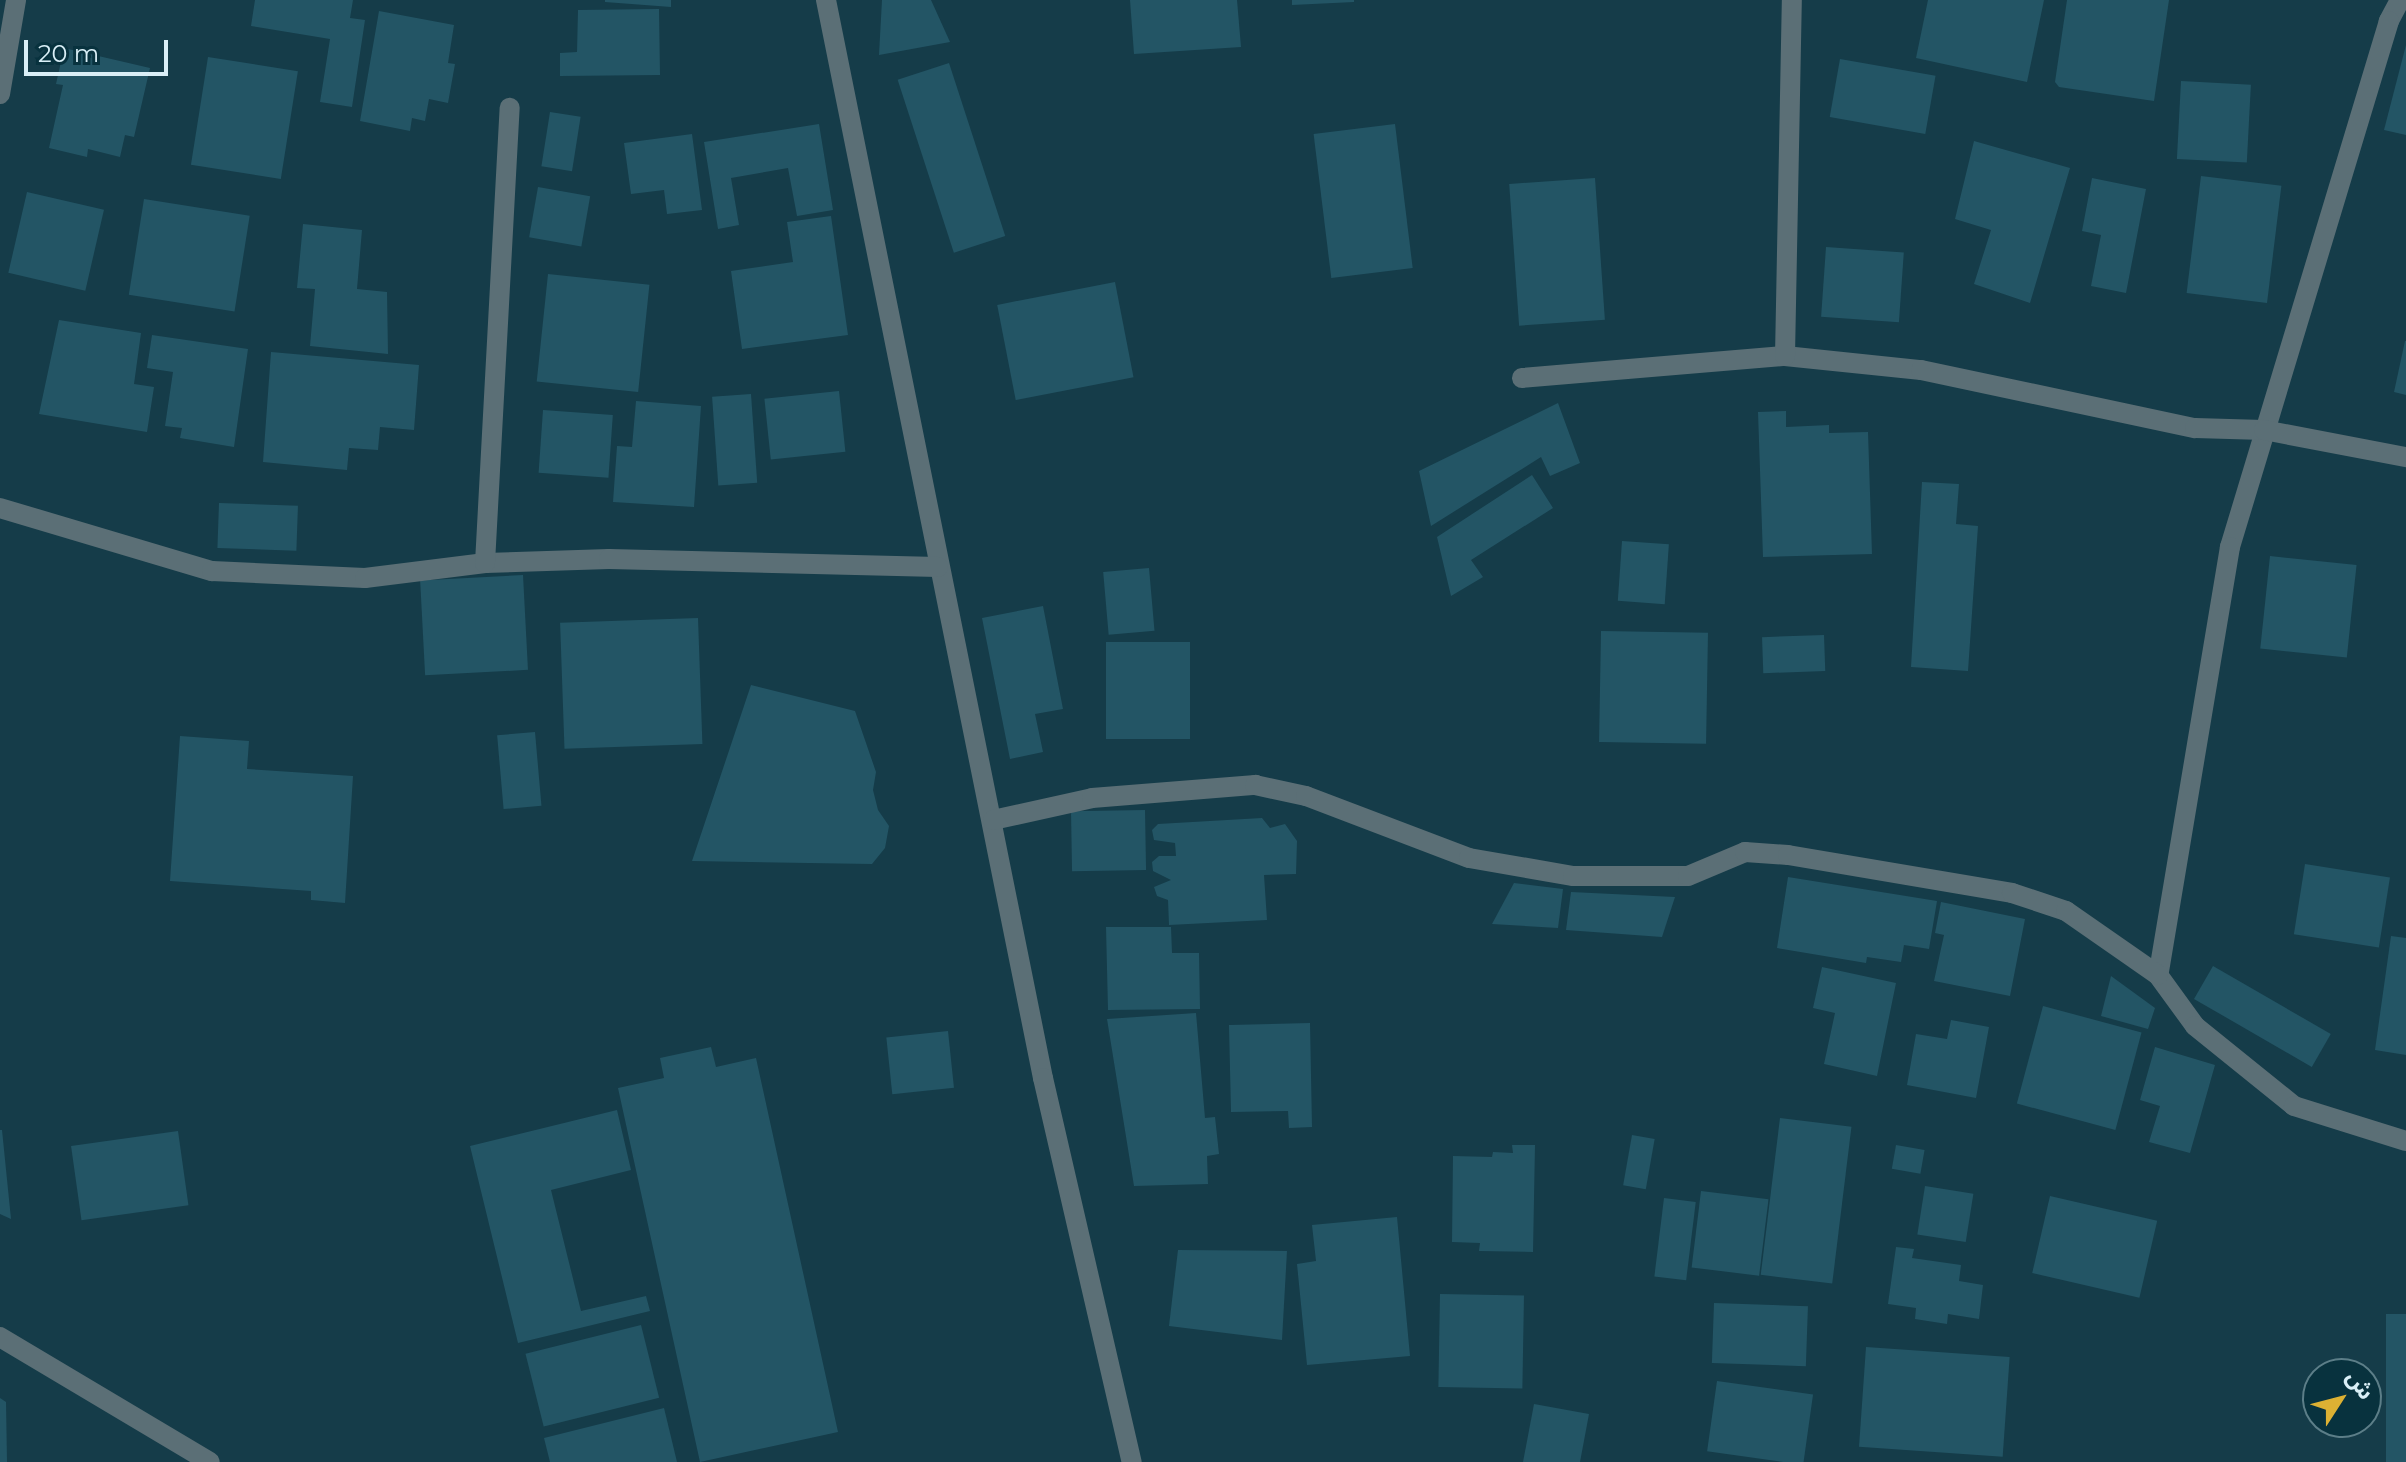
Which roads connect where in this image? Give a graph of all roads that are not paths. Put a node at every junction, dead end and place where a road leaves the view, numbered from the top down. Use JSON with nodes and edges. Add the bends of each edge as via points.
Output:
{"nodes":[{"id":1,"x":16,"y":0,"type":"edge"},
{"id":2,"x":826,"y":0,"type":"edge"},
{"id":3,"x":1792,"y":0,"type":"edge"},
{"id":4,"x":2400,"y":0,"type":"edge"},
{"id":5,"x":0,"y":94,"type":"edge"},
{"id":6,"x":510,"y":108,"type":"dead end"},
{"id":7,"x":1785,"y":356,"type":"junction"},
{"id":8,"x":1522,"y":378,"type":"dead end"},
{"id":9,"x":2264,"y":430,"type":"junction"},
{"id":10,"x":2406,"y":457,"type":"edge"},
{"id":11,"x":0,"y":508,"type":"edge"},
{"id":12,"x":485,"y":563,"type":"junction"},
{"id":13,"x":938,"y":567,"type":"junction"},
{"id":14,"x":993,"y":820,"type":"junction"},
{"id":15,"x":2158,"y":975,"type":"junction"},
{"id":16,"x":2406,"y":1141,"type":"edge"},
{"id":17,"x":0,"y":1337,"type":"edge"},
{"id":18,"x":210,"y":1462,"type":"edge"},
{"id":19,"x":1132,"y":1462,"type":"edge"}],
"edges":[{"from":1,"to":5,"type":"street"},
{"from":2,"to":13,"type":"street"},
{"from":3,"to":7,"type":"street"},
{"from":4,"to":9,"type":"street","via":[[2389,21]]},
{"from":6,"to":12,"type":"street"},
{"from":7,"to":8,"type":"street"},
{"from":7,"to":9,"type":"street","via":[[1921,370],[2195,428]]},
{"from":9,"to":10,"type":"street"},
{"from":9,"to":15,"type":"street","via":[[2230,547]]},
{"from":11,"to":12,"type":"street","via":[[212,571],[365,578]]},
{"from":12,"to":13,"type":"street","via":[[609,559]]},
{"from":13,"to":14,"type":"street"},
{"from":14,"to":15,"type":"street","via":[[1092,798],[1255,785],[1306,796],[1469,858],[1573,876],[1688,876],[1745,852],[1788,855],[2012,893],[2066,911]]},
{"from":14,"to":19,"type":"street","via":[[1043,1078]]},
{"from":15,"to":16,"type":"street","via":[[2195,1026],[2294,1106]]},
{"from":17,"to":18,"type":"street"}]}
